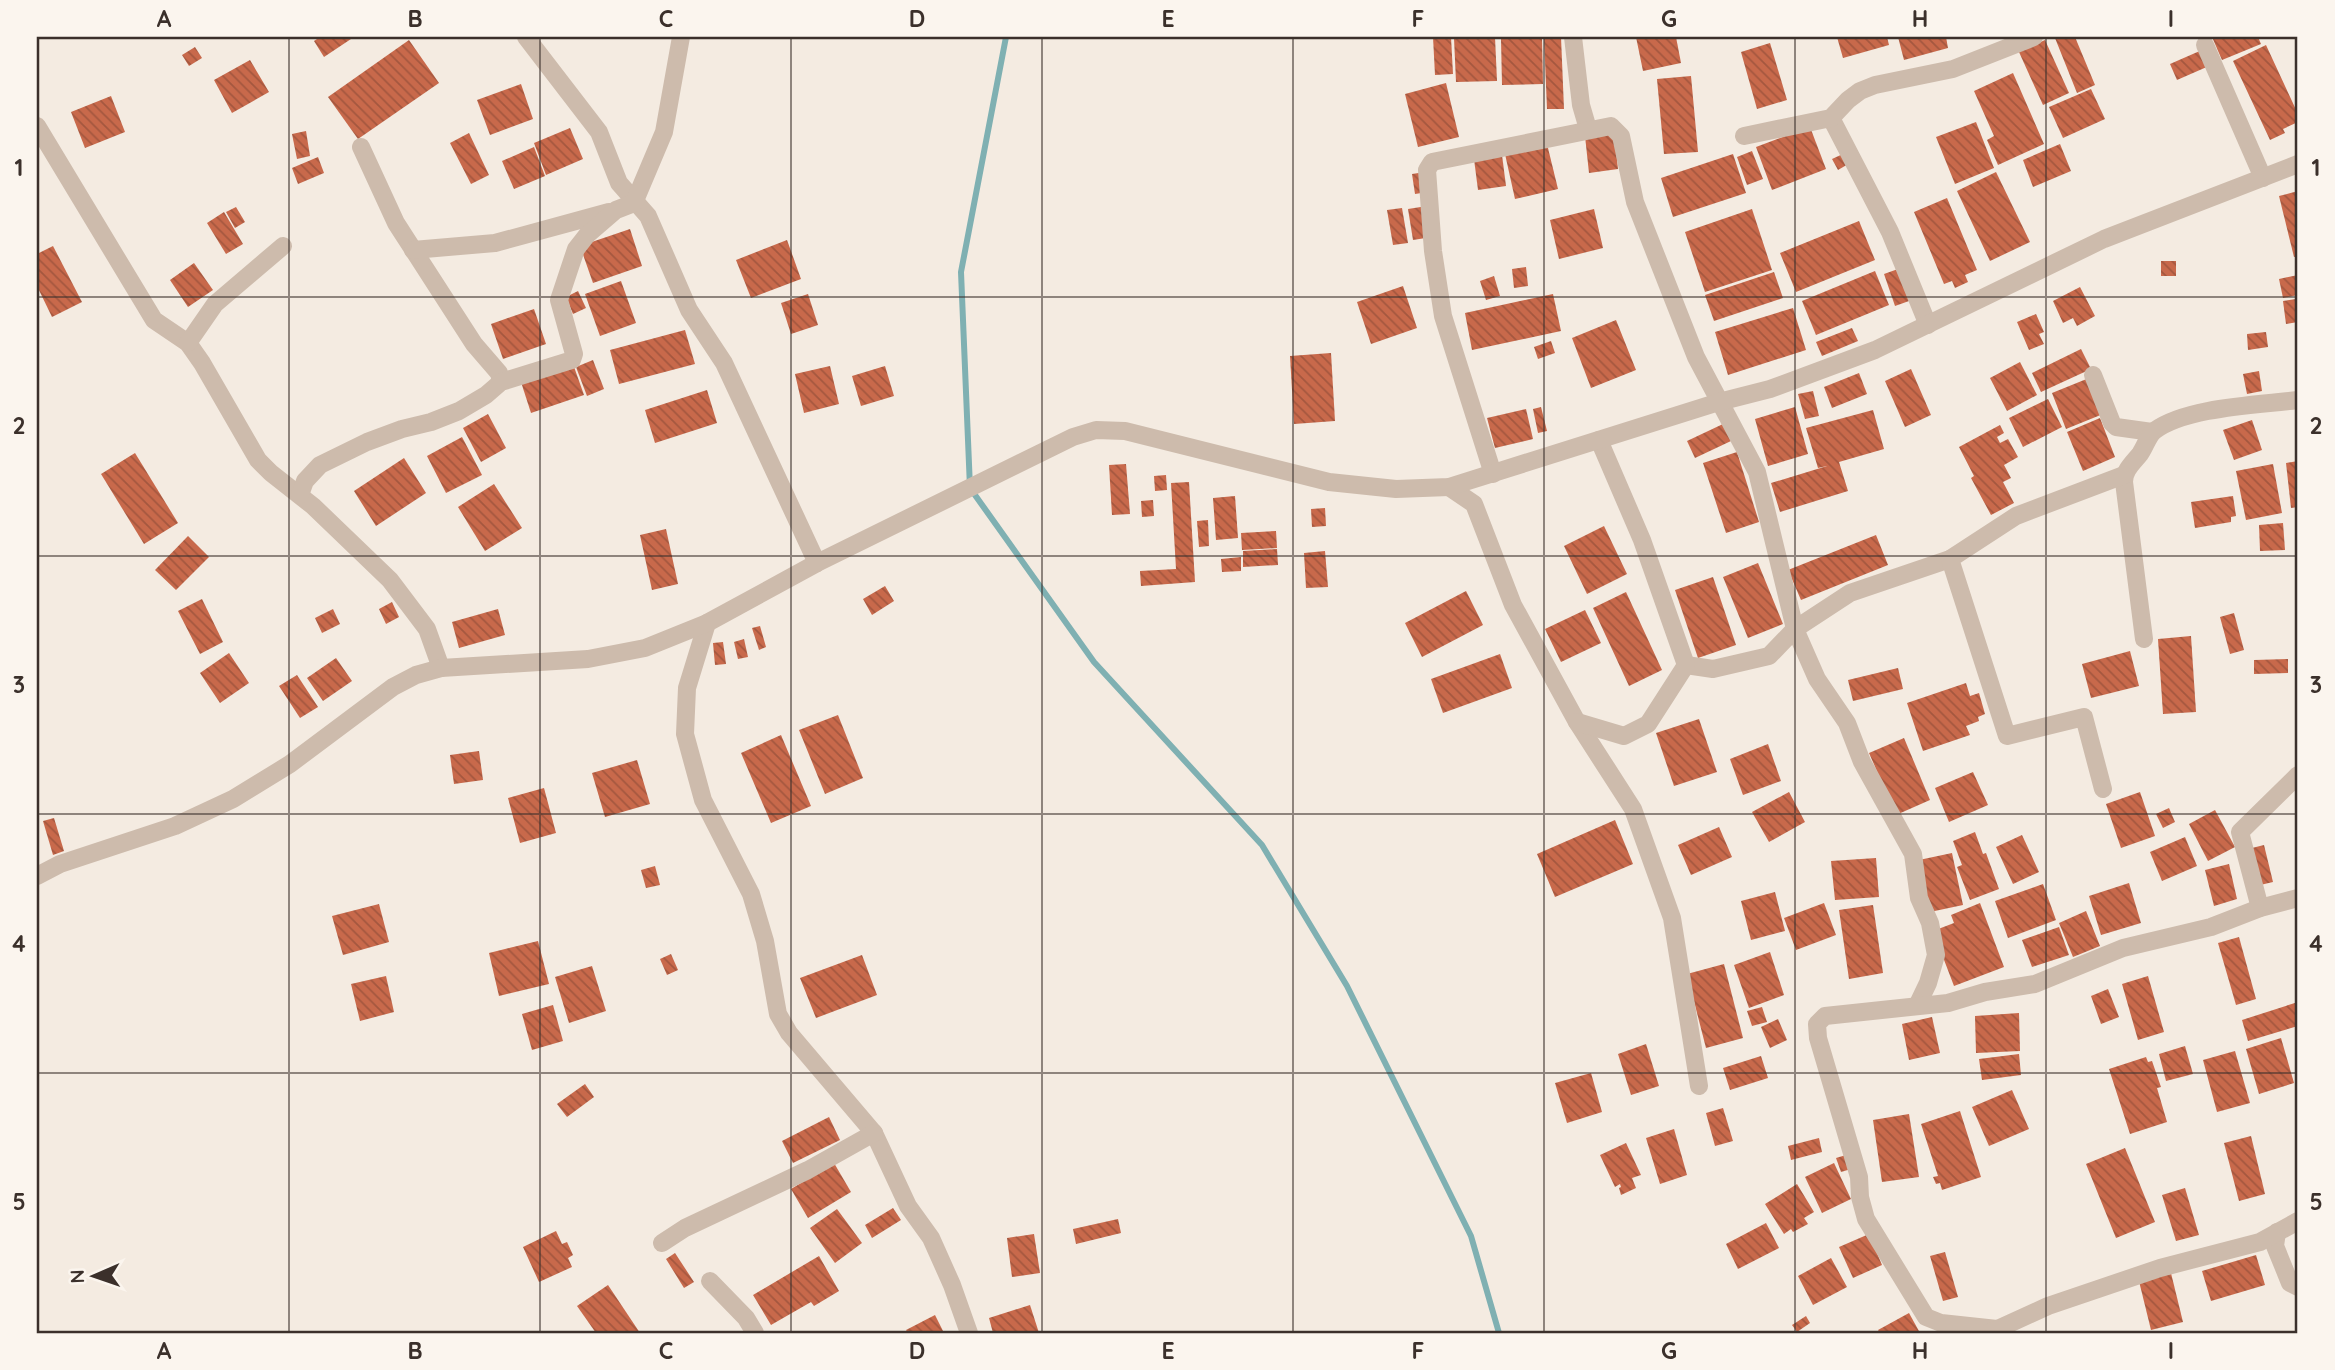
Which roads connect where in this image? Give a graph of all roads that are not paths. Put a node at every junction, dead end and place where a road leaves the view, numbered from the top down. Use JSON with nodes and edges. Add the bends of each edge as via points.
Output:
{"nodes":[{"id":1,"x":526,"y":37,"type":"edge"},
{"id":2,"x":681,"y":37,"type":"edge"},
{"id":3,"x":1573,"y":37,"type":"edge"},
{"id":4,"x":2034,"y":37,"type":"edge"},
{"id":5,"x":2205,"y":45,"type":"dead end"},
{"id":6,"x":1831,"y":118,"type":"junction"},
{"id":7,"x":37,"y":125,"type":"edge"},
{"id":8,"x":1588,"y":129,"type":"junction"},
{"id":9,"x":1744,"y":136,"type":"dead end"},
{"id":10,"x":361,"y":147,"type":"dead end"},
{"id":11,"x":2298,"y":164,"type":"edge"},
{"id":12,"x":2263,"y":178,"type":"junction"},
{"id":13,"x":634,"y":203,"type":"junction"},
{"id":14,"x":616,"y":210,"type":"junction"},
{"id":15,"x":283,"y":246,"type":"dead end"},
{"id":16,"x":413,"y":250,"type":"junction"},
{"id":17,"x":1928,"y":325,"type":"junction"},
{"id":18,"x":188,"y":343,"type":"junction"},
{"id":19,"x":2093,"y":375,"type":"dead end"},
{"id":20,"x":501,"y":382,"type":"junction"},
{"id":21,"x":2298,"y":400,"type":"edge"},
{"id":22,"x":1719,"y":402,"type":"junction"},
{"id":23,"x":2152,"y":432,"type":"junction"},
{"id":24,"x":1599,"y":440,"type":"junction"},
{"id":25,"x":1493,"y":474,"type":"junction"},
{"id":26,"x":2124,"y":474,"type":"junction"},
{"id":27,"x":1449,"y":487,"type":"junction"},
{"id":28,"x":300,"y":495,"type":"junction"},
{"id":29,"x":1950,"y":559,"type":"junction"},
{"id":30,"x":817,"y":563,"type":"junction"},
{"id":31,"x":707,"y":623,"type":"junction"},
{"id":32,"x":1795,"y":629,"type":"junction"},
{"id":33,"x":2144,"y":639,"type":"dead end"},
{"id":34,"x":1685,"y":665,"type":"junction"},
{"id":35,"x":441,"y":668,"type":"junction"},
{"id":36,"x":1577,"y":722,"type":"junction"},
{"id":37,"x":2298,"y":775,"type":"edge"},
{"id":38,"x":2103,"y":789,"type":"dead end"},
{"id":39,"x":37,"y":876,"type":"edge"},
{"id":40,"x":2298,"y":898,"type":"edge"},
{"id":41,"x":2260,"y":908,"type":"junction"},
{"id":42,"x":1917,"y":1006,"type":"junction"},
{"id":43,"x":1699,"y":1086,"type":"dead end"},
{"id":44,"x":874,"y":1133,"type":"junction"},
{"id":45,"x":2298,"y":1221,"type":"edge"},
{"id":46,"x":2277,"y":1232,"type":"junction"},
{"id":47,"x":662,"y":1243,"type":"dead end"},
{"id":48,"x":710,"y":1281,"type":"dead end"},
{"id":49,"x":2298,"y":1287,"type":"edge"},
{"id":50,"x":1993,"y":1331,"type":"edge"},
{"id":51,"x":755,"y":1333,"type":"edge"},
{"id":52,"x":969,"y":1333,"type":"edge"}],
"edges":[{"from":1,"to":13,"type":"street","via":[[599,132],[619,183]]},
{"from":2,"to":13,"type":"street","via":[[664,132]]},
{"from":3,"to":8,"type":"street"},
{"from":4,"to":6,"type":"street","via":[[1953,69],[1875,85],[1860,91]]},
{"from":5,"to":12,"type":"street"},
{"from":6,"to":9,"type":"street"},
{"from":6,"to":17,"type":"street","via":[[1890,232]]},
{"from":7,"to":18,"type":"street","via":[[155,320]]},
{"from":8,"to":22,"type":"street","via":[[1611,126],[1621,136],[1635,202],[1696,357]]},
{"from":8,"to":25,"type":"street","via":[[1432,162],[1427,170],[1443,316]]},
{"from":10,"to":16,"type":"street"},
{"from":11,"to":12,"type":"street"},
{"from":12,"to":17,"type":"street","via":[[2104,239]]},
{"from":13,"to":14,"type":"street"},
{"from":13,"to":30,"type":"street","via":[[648,216],[689,310],[724,363]]},
{"from":14,"to":16,"type":"street","via":[[495,243]]},
{"from":14,"to":20,"type":"street","via":[[576,248],[559,300],[572,360]]},
{"from":15,"to":18,"type":"street","via":[[215,304]]},
{"from":16,"to":20,"type":"street"},
{"from":17,"to":22,"type":"street","via":[[1770,388]]},
{"from":18,"to":28,"type":"street","via":[[258,460]]},
{"from":19,"to":23,"type":"street","via":[[2116,427]]},
{"from":20,"to":28,"type":"street","via":[[459,411],[367,442],[320,465],[305,481]]},
{"from":21,"to":23,"type":"street","via":[[2190,414]]},
{"from":22,"to":24,"type":"street"},
{"from":22,"to":32,"type":"street","via":[[1758,472]]},
{"from":23,"to":26,"type":"street"},
{"from":24,"to":25,"type":"street"},
{"from":24,"to":34,"type":"street","via":[[1642,540]]},
{"from":25,"to":27,"type":"street"},
{"from":26,"to":29,"type":"street","via":[[2016,516]]},
{"from":26,"to":33,"type":"street"},
{"from":27,"to":30,"type":"street","via":[[1396,489],[1329,482],[1125,431],[1097,430],[1073,437]]},
{"from":27,"to":36,"type":"street","via":[[1474,504],[1513,605]]},
{"from":28,"to":35,"type":"street","via":[[390,580],[427,629]]},
{"from":29,"to":32,"type":"street","via":[[1850,593]]},
{"from":29,"to":38,"type":"street","via":[[2007,736],[2084,717]]},
{"from":30,"to":31,"type":"street"},
{"from":31,"to":35,"type":"street","via":[[645,648],[587,659]]},
{"from":31,"to":44,"type":"street","via":[[687,688],[685,734],[703,800],[751,894],[778,1014]]},
{"from":32,"to":34,"type":"street","via":[[1769,656],[1713,669]]},
{"from":32,"to":42,"type":"street","via":[[1817,680],[1847,723],[1862,762],[1913,855],[1919,898],[1936,955]]},
{"from":34,"to":36,"type":"street","via":[[1647,724],[1624,736]]},
{"from":35,"to":39,"type":"street","via":[[393,687],[290,764],[233,799],[175,826]]},
{"from":36,"to":43,"type":"street","via":[[1633,810],[1672,918]]},
{"from":37,"to":41,"type":"street","via":[[2240,832]]},
{"from":40,"to":41,"type":"street"},
{"from":41,"to":42,"type":"street","via":[[2211,927],[2123,948],[2035,984]]},
{"from":42,"to":50,"type":"street","via":[[1825,1016],[1817,1024],[1818,1038],[1859,1177],[1866,1219],[1926,1317]]},
{"from":44,"to":47,"type":"street"},
{"from":44,"to":52,"type":"street","via":[[903,1197],[931,1238]]},
{"from":45,"to":46,"type":"street"},
{"from":46,"to":49,"type":"street","via":[[2275,1246],[2290,1283]]},
{"from":46,"to":50,"type":"street","via":[[2244,1248],[2160,1268],[2048,1306]]},
{"from":48,"to":51,"type":"street"}]}
